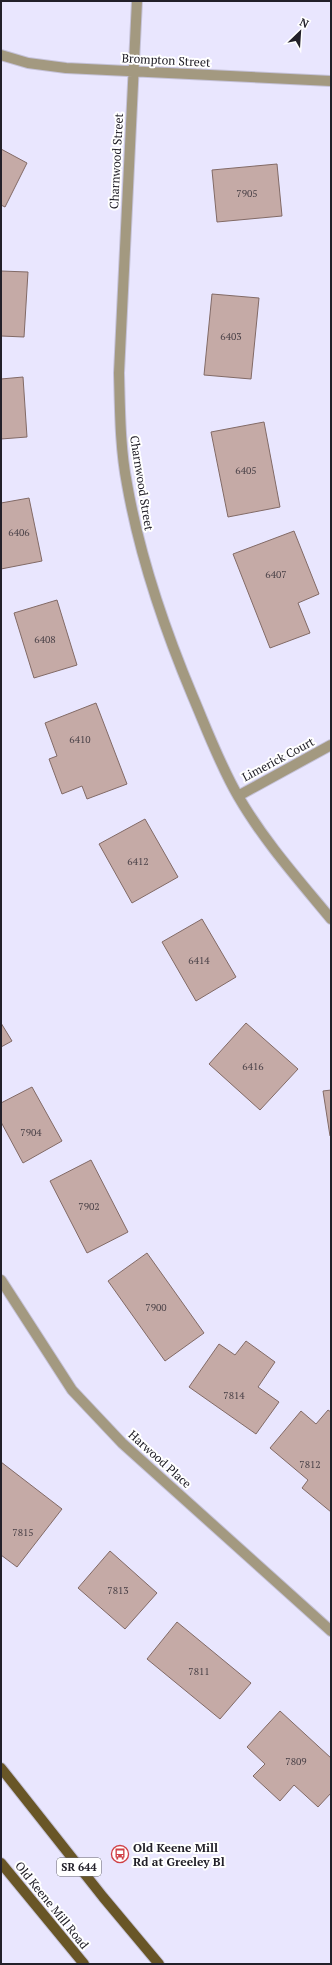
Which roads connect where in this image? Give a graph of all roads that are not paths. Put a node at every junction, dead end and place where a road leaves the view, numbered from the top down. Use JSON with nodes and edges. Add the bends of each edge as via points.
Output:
{"nodes":[{"id":1,"x":136,"y":1,"type":"edge"},
{"id":2,"x":1,"y":55,"type":"edge"},
{"id":3,"x":133,"y":71,"type":"junction"},
{"id":4,"x":331,"y":81,"type":"edge"},
{"id":5,"x":331,"y":746,"type":"edge"},
{"id":6,"x":238,"y":796,"type":"junction"},
{"id":7,"x":331,"y":919,"type":"edge"},
{"id":8,"x":1,"y":1280,"type":"edge"},
{"id":9,"x":331,"y":1631,"type":"edge"},
{"id":10,"x":1,"y":1768,"type":"edge"},
{"id":11,"x":1,"y":1863,"type":"edge"},
{"id":12,"x":84,"y":1964,"type":"edge"},
{"id":13,"x":159,"y":1964,"type":"edge"}],
"edges":[{"from":1,"to":3,"type":"street","name":"Charnwood Street"},
{"from":2,"to":3,"type":"street","name":"Brompton Street","via":[[28,63],[66,68]]},
{"from":3,"to":4,"type":"street","name":"Brompton Street"},
{"from":3,"to":6,"type":"street","name":"Charnwood Street","via":[[119,373],[120,425],[127,483],[140,546],[167,635],[205,727]]},
{"from":5,"to":6,"type":"street","name":"Limerick Court"},
{"from":6,"to":7,"type":"street","name":"Charnwood Street","via":[[276,854]]},
{"from":8,"to":9,"type":"street","name":"Harwood Place","via":[[72,1390],[117,1438]]},
{"from":10,"to":13,"type":"main road","number":"SR 644"},
{"from":11,"to":12,"type":"main road","name":"Old Keene Mill Road"}]}
